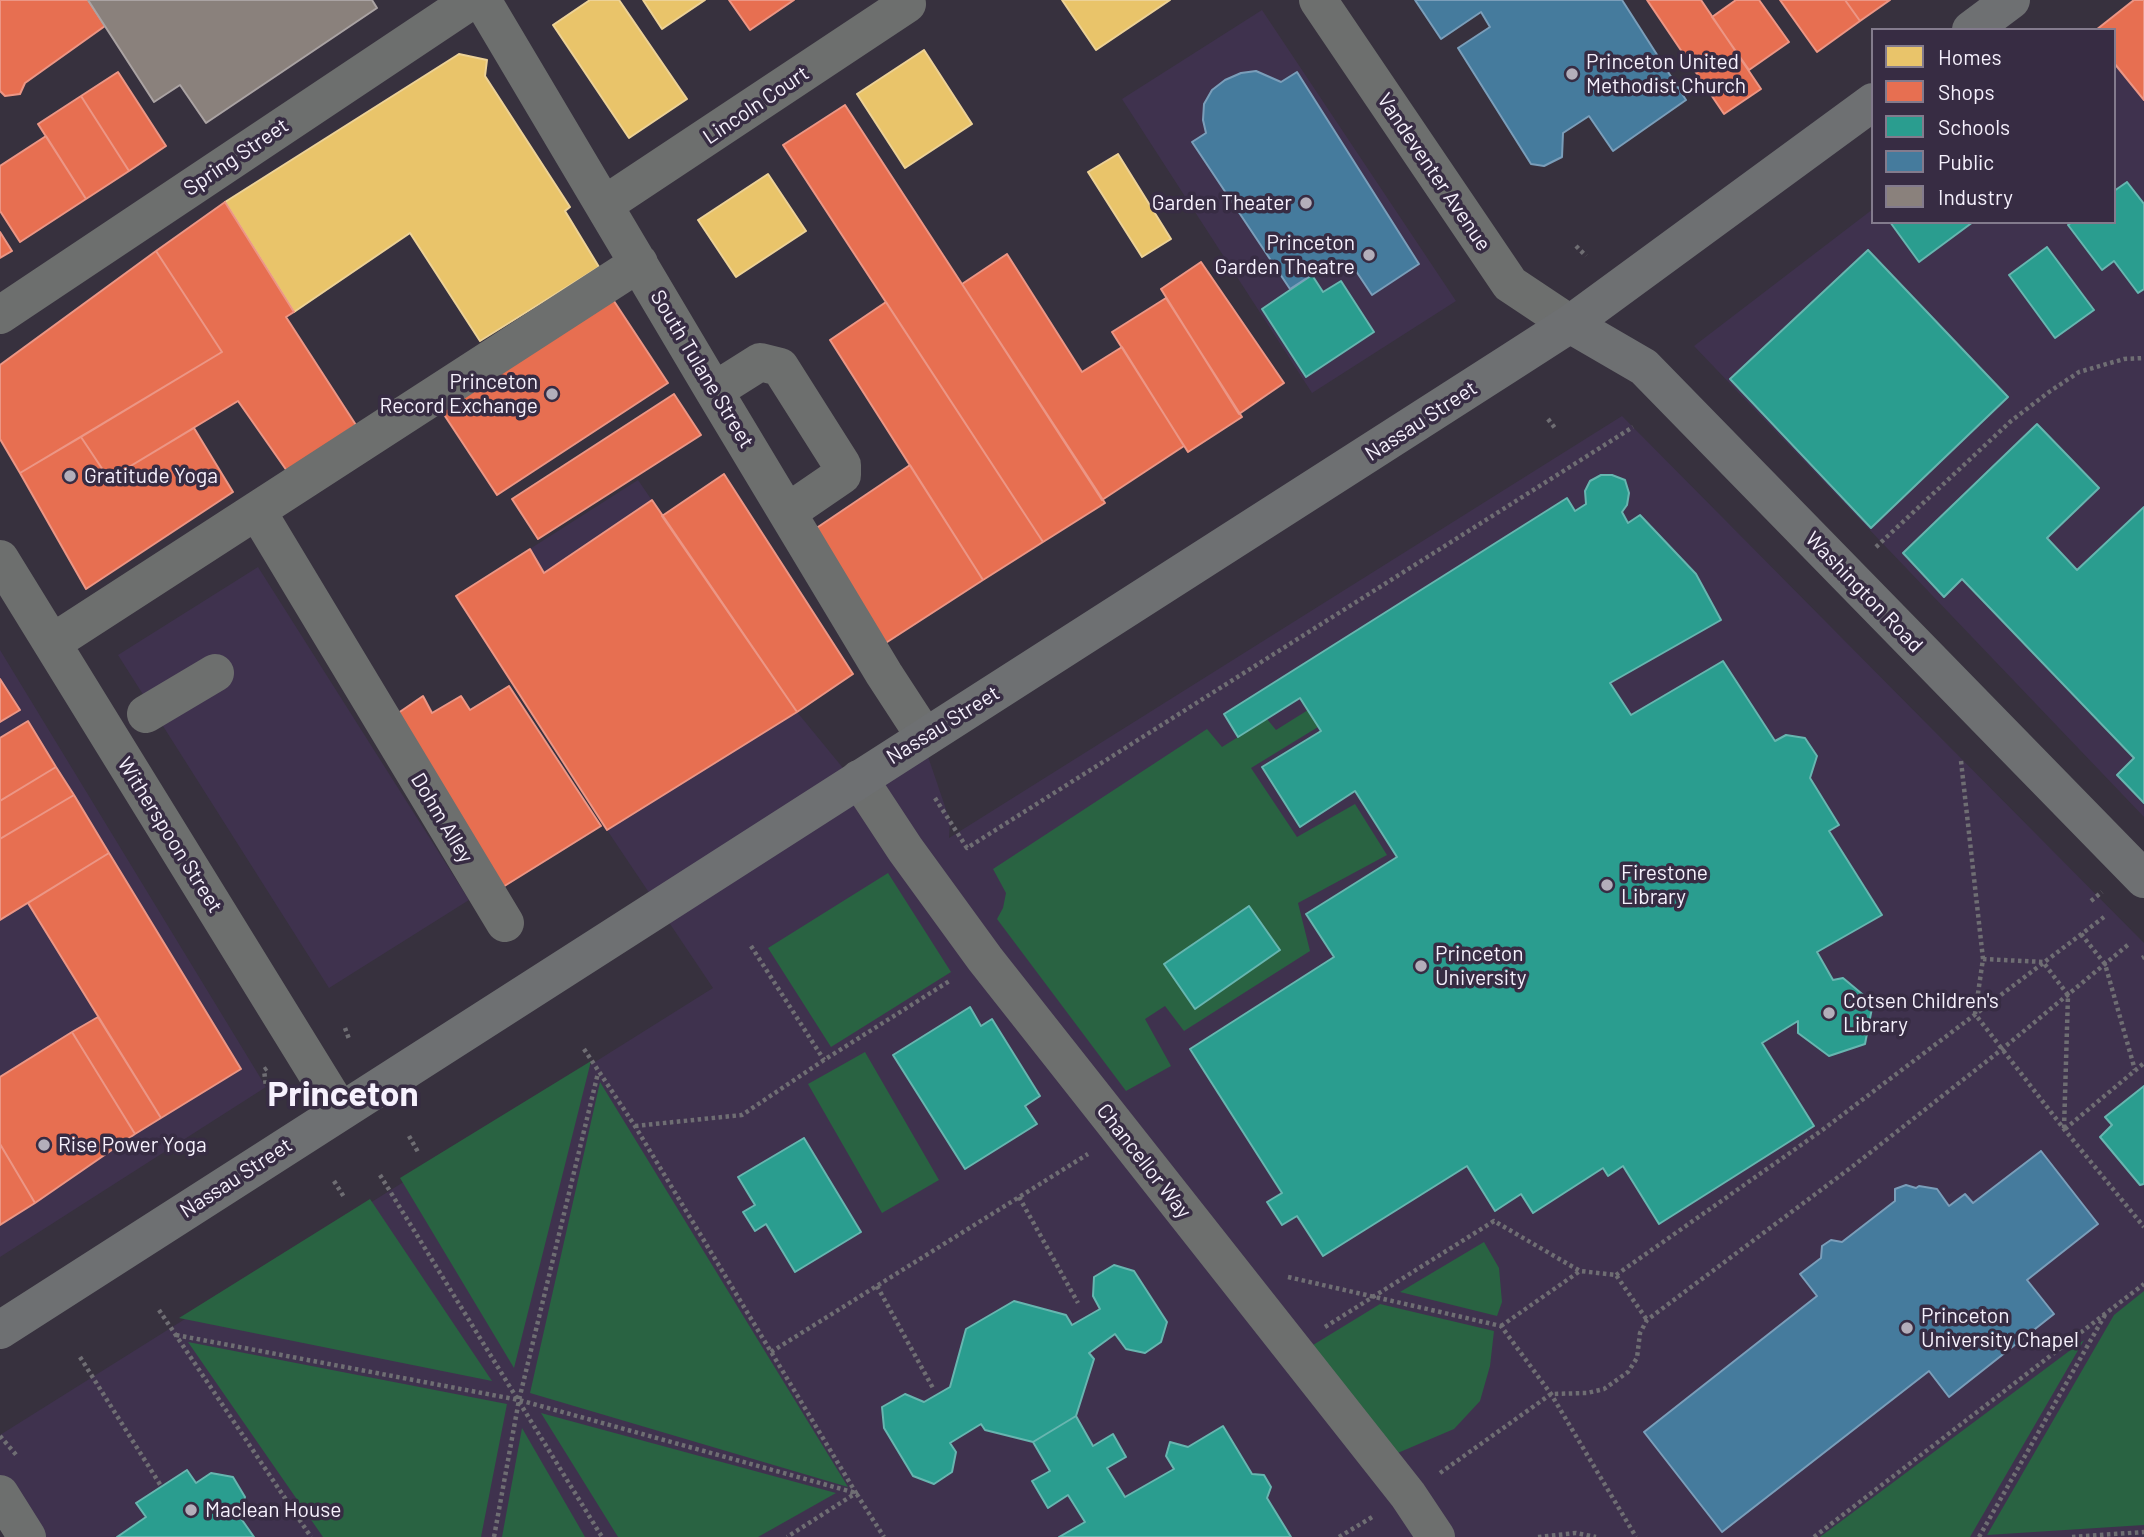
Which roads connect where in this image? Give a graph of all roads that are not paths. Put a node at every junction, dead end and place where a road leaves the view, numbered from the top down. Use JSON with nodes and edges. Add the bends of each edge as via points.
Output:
{"nodes":[{"id":1,"x":472,"y":0,"type":"edge"},
{"id":2,"x":482,"y":0,"type":"edge"},
{"id":3,"x":1318,"y":0,"type":"edge"},
{"id":4,"x":2011,"y":0,"type":"edge"},
{"id":5,"x":907,"y":4,"type":"dead end"},
{"id":6,"x":1974,"y":28,"type":"edge"},
{"id":7,"x":1871,"y":103,"type":"edge"},
{"id":8,"x":604,"y":205,"type":"junction"},
{"id":9,"x":639,"y":263,"type":"junction"},
{"id":10,"x":0,"y":315,"type":"edge"},
{"id":11,"x":1570,"y":324,"type":"junction"},
{"id":12,"x":714,"y":391,"type":"junction"},
{"id":13,"x":257,"y":511,"type":"junction"},
{"id":14,"x":788,"y":512,"type":"junction"},
{"id":15,"x":0,"y":559,"type":"edge"},
{"id":16,"x":52,"y":643,"type":"junction"},
{"id":17,"x":215,"y":673,"type":"dead end"},
{"id":18,"x":146,"y":714,"type":"dead end"},
{"id":19,"x":925,"y":737,"type":"junction"},
{"id":20,"x":859,"y":779,"type":"junction"},
{"id":21,"x":2144,"y":879,"type":"edge"},
{"id":22,"x":505,"y":923,"type":"dead end"},
{"id":23,"x":340,"y":1111,"type":"junction"},
{"id":24,"x":0,"y":1330,"type":"edge"},
{"id":25,"x":0,"y":1494,"type":"edge"},
{"id":26,"x":27,"y":1537,"type":"edge"},
{"id":27,"x":1436,"y":1537,"type":"edge"}],
"edges":[{"from":1,"to":10,"type":"street","name":"Spring Street"},
{"from":2,"to":8,"type":"street","name":"South Tulane Street"},
{"from":3,"to":11,"type":"street","name":"Vandeventer Avenue","via":[[1510,284]]},
{"from":4,"to":6,"type":"main road"},
{"from":5,"to":8,"type":"street","name":"Lincoln Court"},
{"from":7,"to":11,"type":"main road","name":"Nassau Street"},
{"from":8,"to":9,"type":"street","name":"South Tulane Street"},
{"from":9,"to":12,"type":"street","name":"South Tulane Street"},
{"from":9,"to":13,"type":"street"},
{"from":11,"to":19,"type":"main road","name":"Nassau Street"},
{"from":11,"to":21,"type":"main road","name":"Washington Road","via":[[1644,367]]},
{"from":12,"to":14,"type":"street","name":"South Tulane Street"},
{"from":12,"to":14,"type":"street","via":[[760,362],[780,367],[842,465],[842,475]]},
{"from":13,"to":16,"type":"street"},
{"from":13,"to":22,"type":"street","name":"Dohm Alley"},
{"from":14,"to":19,"type":"street","name":"South Tulane Street"},
{"from":15,"to":16,"type":"street","name":"Witherspoon Street"},
{"from":16,"to":23,"type":"street","name":"Witherspoon Street"},
{"from":17,"to":18,"type":"street"},
{"from":19,"to":20,"type":"main road","name":"Nassau Street"},
{"from":20,"to":23,"type":"main road","name":"Nassau Street"},
{"from":20,"to":27,"type":"street","name":"Chancellor Way","via":[[985,959],[1408,1495]]},
{"from":23,"to":24,"type":"main road","name":"Nassau Street"},
{"from":25,"to":26,"type":"street"}]}
